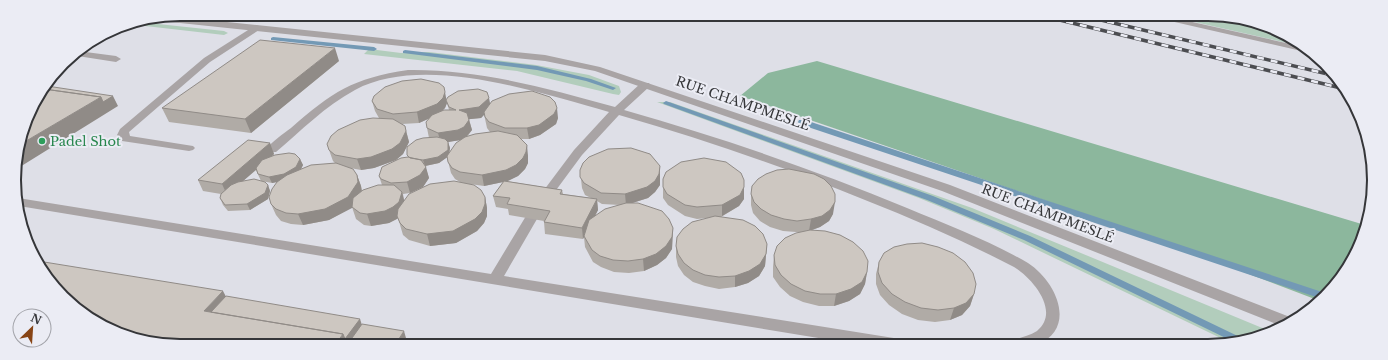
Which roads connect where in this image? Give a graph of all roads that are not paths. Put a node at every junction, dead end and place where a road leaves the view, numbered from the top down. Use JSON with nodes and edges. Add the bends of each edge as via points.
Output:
{"nodes":[{"id":1,"x":190,"y":21,"type":"edge"},
{"id":2,"x":1175,"y":21,"type":"edge"},
{"id":3,"x":256,"y":28,"type":"junction"},
{"id":4,"x":1297,"y":48,"type":"edge"},
{"id":5,"x":83,"y":54,"type":"edge"},
{"id":6,"x":116,"y":59,"type":"dead end"},
{"id":7,"x":645,"y":85,"type":"junction"},
{"id":8,"x":616,"y":110,"type":"junction"},
{"id":9,"x":189,"y":148,"type":"dead end"},
{"id":10,"x":272,"y":150,"type":"dead end"},
{"id":11,"x":544,"y":198,"type":"edge"},
{"id":12,"x":22,"y":203,"type":"edge"},
{"id":13,"x":531,"y":219,"type":"edge"},
{"id":14,"x":494,"y":280,"type":"junction"},
{"id":15,"x":1283,"y":320,"type":"edge"},
{"id":16,"x":863,"y":339,"type":"edge"},
{"id":17,"x":1035,"y":339,"type":"edge"}],
"edges":[{"from":1,"to":3,"type":"street","name":"RUE CHAMPMESLÉ"},
{"from":2,"to":4,"type":"street"},
{"from":3,"to":7,"type":"street","name":"RUE CHAMPMESLÉ","via":[[545,58],[597,69]]},
{"from":3,"to":9,"type":"street","via":[[197,69],[124,131],[123,135],[126,139]]},
{"from":5,"to":6,"type":"street"},
{"from":7,"to":8,"type":"street"},
{"from":7,"to":15,"type":"street","name":"RUE CHAMPMESLÉ","via":[[946,188]]},
{"from":8,"to":10,"type":"street","via":[[542,90],[486,79],[436,74],[393,75],[348,89]]},
{"from":8,"to":11,"type":"street","via":[[565,167]]},
{"from":8,"to":17,"type":"street","via":[[720,142],[843,186],[1017,263],[1039,279],[1051,301],[1050,324],[1044,333]]},
{"from":12,"to":14,"type":"street"},
{"from":13,"to":14,"type":"street"},
{"from":14,"to":16,"type":"street"}]}
